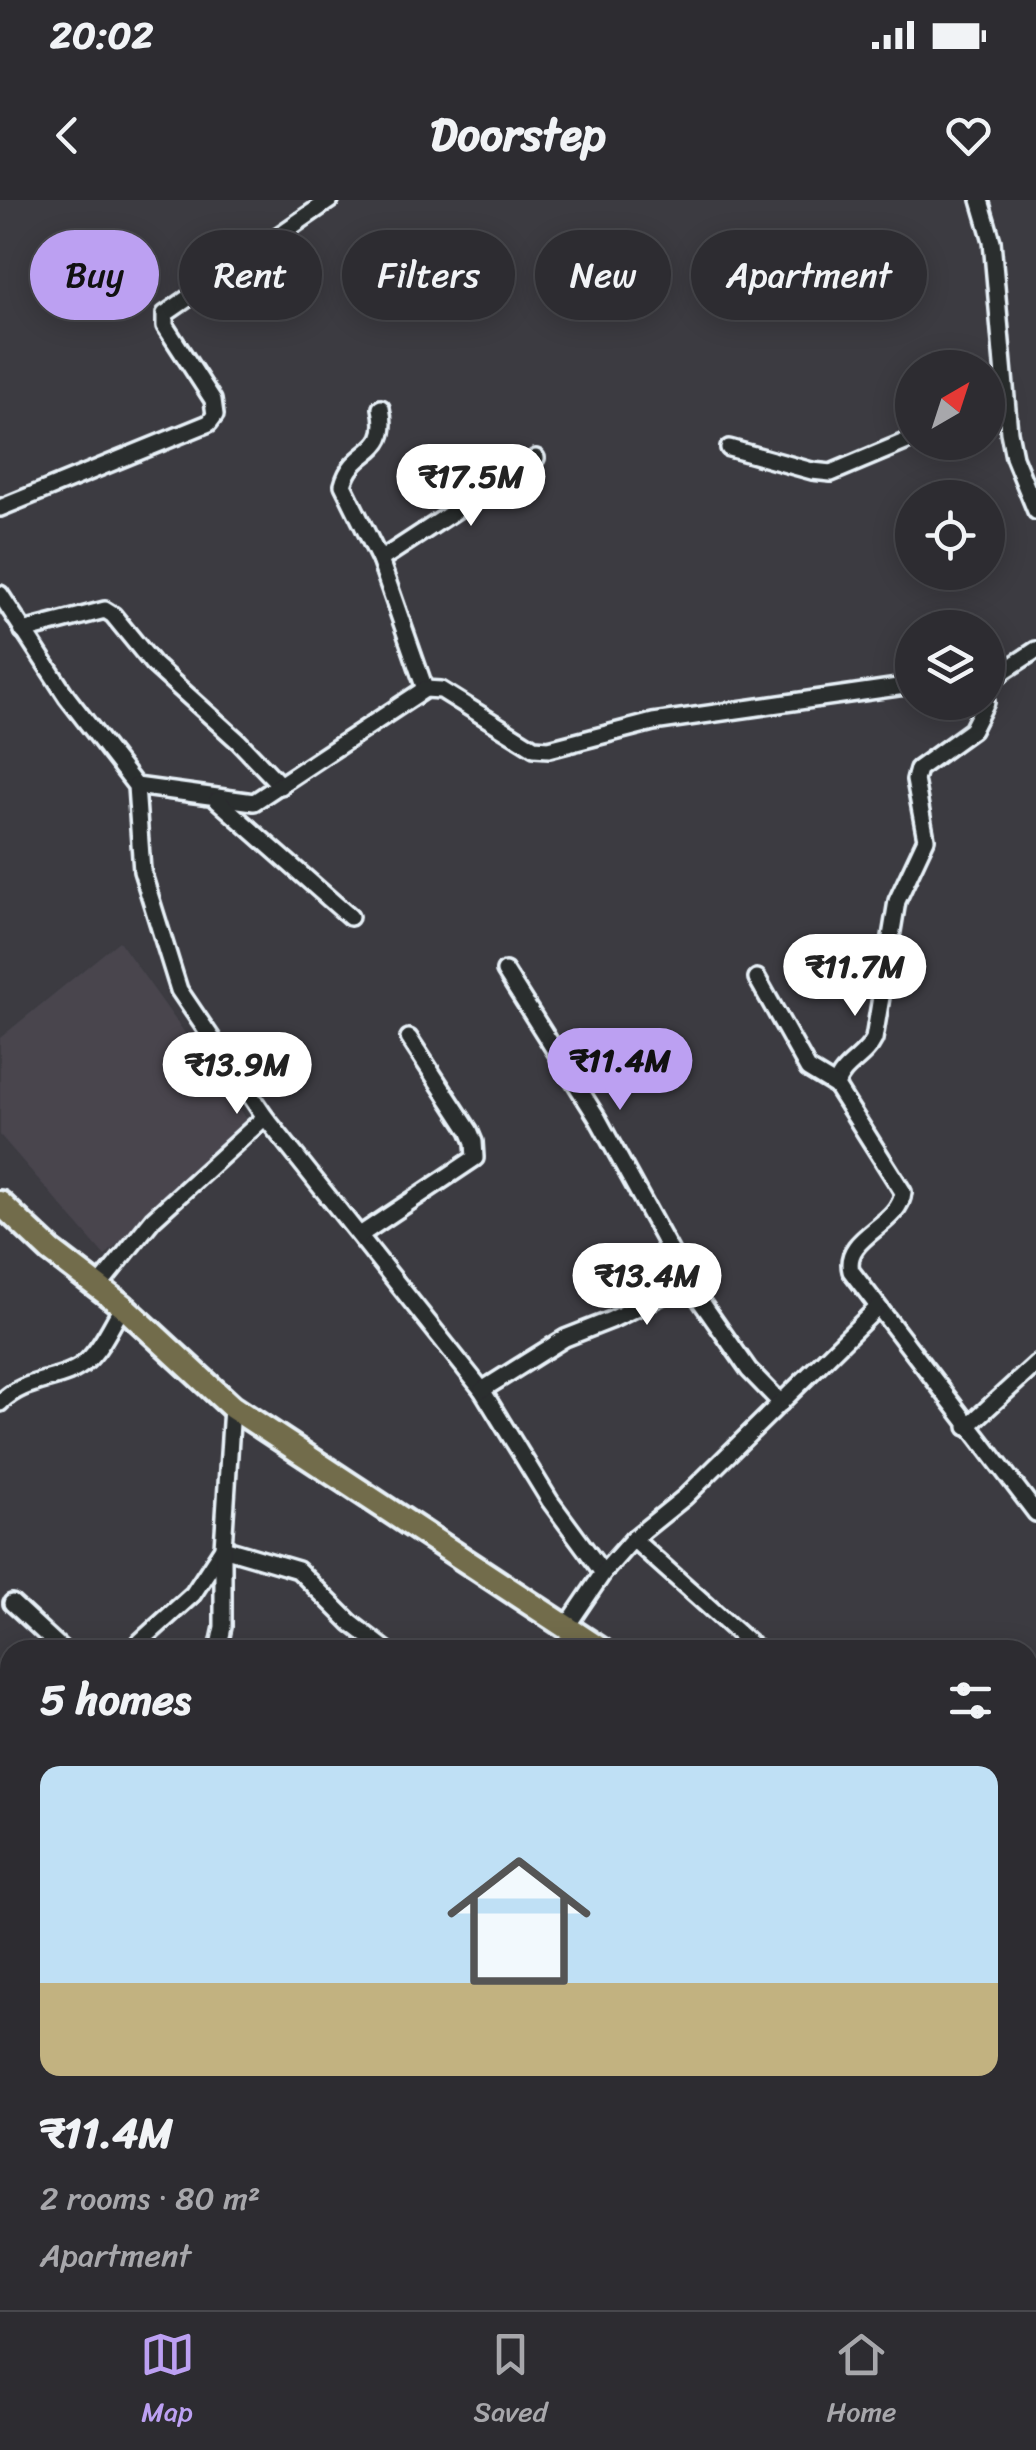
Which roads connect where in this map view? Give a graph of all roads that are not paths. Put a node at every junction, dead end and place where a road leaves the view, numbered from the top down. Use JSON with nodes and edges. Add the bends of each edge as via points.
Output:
{"nodes":[{"id":1,"x":330,"y":200,"type":"edge"},
{"id":2,"x":980,"y":200,"type":"edge"},
{"id":3,"x":381,"y":408,"type":"dead end"},
{"id":4,"x":1006,"y":413,"type":"joint"},
{"id":5,"x":895,"y":446,"type":"edge"},
{"id":6,"x":729,"y":448,"type":"dead end"},
{"id":7,"x":536,"y":458,"type":"dead end"},
{"id":8,"x":0,"y":508,"type":"edge"},
{"id":9,"x":1036,"y":511,"type":"edge"},
{"id":10,"x":380,"y":560,"type":"junction"},
{"id":11,"x":0,"y":594,"type":"edge"},
{"id":12,"x":23,"y":632,"type":"junction"},
{"id":13,"x":1036,"y":650,"type":"edge"},
{"id":14,"x":1005,"y":668,"type":"edge"},
{"id":15,"x":895,"y":688,"type":"edge"},
{"id":16,"x":426,"y":689,"type":"junction"},
{"id":17,"x":977,"y":720,"type":"edge"},
{"id":18,"x":136,"y":786,"type":"junction"},
{"id":19,"x":281,"y":786,"type":"junction"},
{"id":20,"x":214,"y":797,"type":"junction"},
{"id":21,"x":350,"y":917,"type":"dead end"},
{"id":22,"x":504,"y":971,"type":"dead end"},
{"id":23,"x":757,"y":978,"type":"dead end"},
{"id":24,"x":409,"y":1038,"type":"dead end"},
{"id":25,"x":836,"y":1086,"type":"junction"},
{"id":26,"x":265,"y":1117,"type":"junction"},
{"id":27,"x":0,"y":1203,"type":"edge"},
{"id":28,"x":360,"y":1235,"type":"junction"},
{"id":29,"x":688,"y":1283,"type":"junction"},
{"id":30,"x":98,"y":1287,"type":"junction"},
{"id":31,"x":123,"y":1306,"type":"junction"},
{"id":32,"x":877,"y":1308,"type":"junction"},
{"id":33,"x":1036,"y":1364,"type":"edge"},
{"id":34,"x":482,"y":1390,"type":"junction"},
{"id":35,"x":780,"y":1403,"type":"junction"},
{"id":36,"x":0,"y":1404,"type":"edge"},
{"id":37,"x":232,"y":1407,"type":"junction"},
{"id":38,"x":967,"y":1427,"type":"junction"},
{"id":39,"x":1036,"y":1514,"type":"edge"},
{"id":40,"x":634,"y":1540,"type":"junction"},
{"id":41,"x":224,"y":1548,"type":"junction"},
{"id":42,"x":603,"y":1573,"type":"junction"},
{"id":43,"x":12,"y":1603,"type":"dead end"},
{"id":44,"x":567,"y":1626,"type":"junction"},
{"id":45,"x":52,"y":1640,"type":"edge"},
{"id":46,"x":142,"y":1640,"type":"edge"},
{"id":47,"x":220,"y":1640,"type":"edge"},
{"id":48,"x":373,"y":1640,"type":"edge"},
{"id":49,"x":587,"y":1640,"type":"edge"},
{"id":50,"x":746,"y":1640,"type":"edge"}],
"edges":[{"from":1,"to":8,"type":"street","via":[[165,314],[164,326],[214,400],[209,423]]},
{"from":2,"to":4,"type":"street","via":[[992,241]]},
{"from":3,"to":10,"type":"street","via":[[381,440],[354,463],[343,485]]},
{"from":4,"to":9,"type":"street","via":[[1014,457]]},
{"from":5,"to":6,"type":"street","via":[[830,472]]},
{"from":7,"to":10,"type":"street"},
{"from":10,"to":16,"type":"street"},
{"from":11,"to":12,"type":"street"},
{"from":12,"to":18,"type":"street"},
{"from":12,"to":19,"type":"street","via":[[104,610]]},
{"from":13,"to":14,"type":"street"},
{"from":15,"to":16,"type":"street","via":[[653,722],[549,749],[534,748],[442,690]]},
{"from":16,"to":19,"type":"street"},
{"from":17,"to":25,"type":"street","via":[[918,769],[926,840],[897,901],[874,1039]]},
{"from":18,"to":20,"type":"street"},
{"from":18,"to":26,"type":"street","via":[[142,871],[179,990]]},
{"from":19,"to":20,"type":"street","via":[[254,802]]},
{"from":20,"to":21,"type":"street"},
{"from":22,"to":29,"type":"street","via":[[598,1119]]},
{"from":23,"to":25,"type":"street","via":[[802,1060]]},
{"from":24,"to":28,"type":"street","via":[[468,1130],[475,1158]]},
{"from":25,"to":32,"type":"street","via":[[902,1192],[896,1212],[856,1246],[849,1262]]},
{"from":26,"to":28,"type":"street"},
{"from":26,"to":30,"type":"street","via":[[152,1218]]},
{"from":27,"to":30,"type":"main road"},
{"from":28,"to":34,"type":"street"},
{"from":29,"to":34,"type":"street","via":[[565,1338]]},
{"from":29,"to":35,"type":"street"},
{"from":30,"to":31,"type":"main road"},
{"from":31,"to":36,"type":"street","via":[[86,1362],[30,1382]]},
{"from":31,"to":37,"type":"main road"},
{"from":32,"to":35,"type":"street"},
{"from":32,"to":38,"type":"street"},
{"from":33,"to":38,"type":"street"},
{"from":34,"to":42,"type":"street"},
{"from":35,"to":40,"type":"street"},
{"from":37,"to":41,"type":"street"},
{"from":37,"to":44,"type":"main road"},
{"from":38,"to":39,"type":"street"},
{"from":40,"to":42,"type":"street"},
{"from":40,"to":50,"type":"street"},
{"from":41,"to":46,"type":"street","via":[[193,1594]]},
{"from":41,"to":47,"type":"street"},
{"from":41,"to":48,"type":"street","via":[[298,1570]]},
{"from":42,"to":44,"type":"street"},
{"from":43,"to":45,"type":"street"},
{"from":44,"to":49,"type":"main road"}]}
